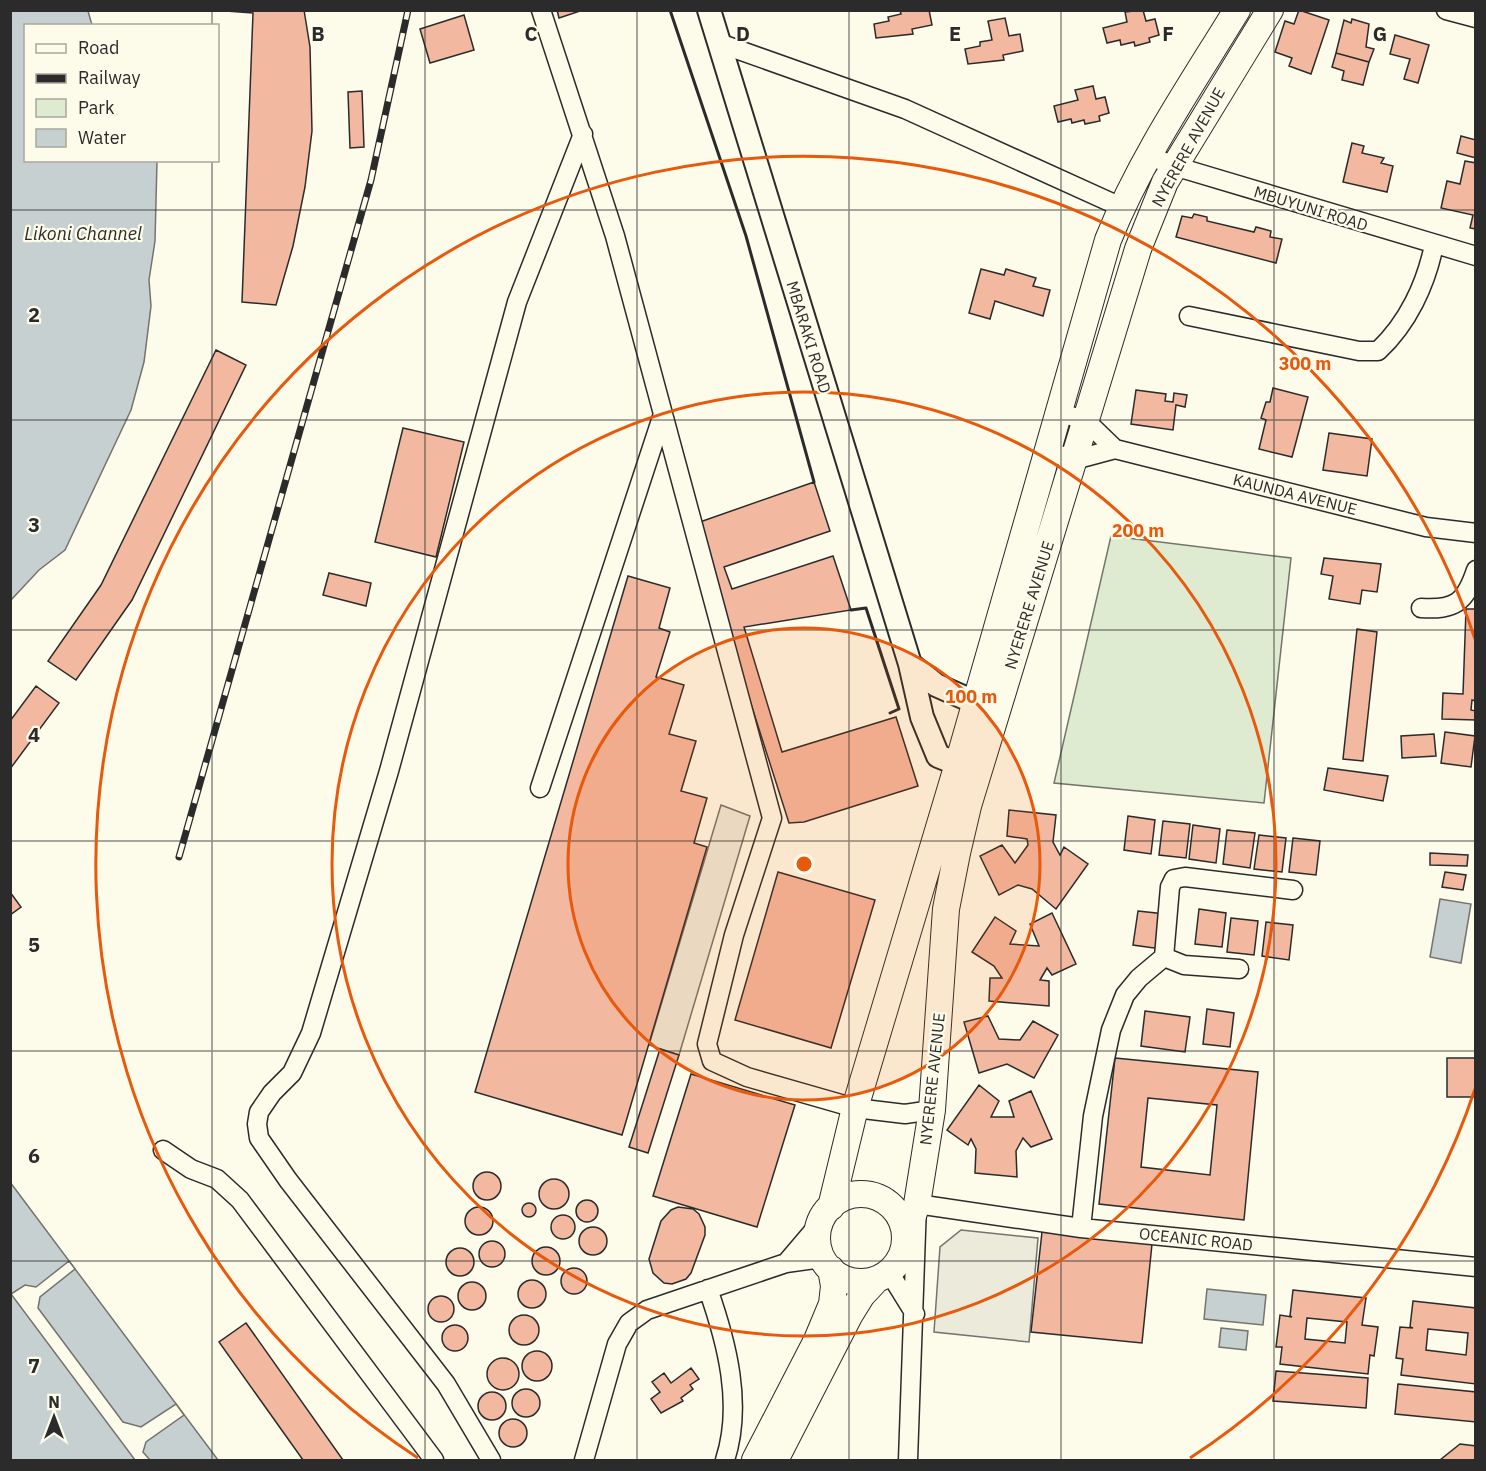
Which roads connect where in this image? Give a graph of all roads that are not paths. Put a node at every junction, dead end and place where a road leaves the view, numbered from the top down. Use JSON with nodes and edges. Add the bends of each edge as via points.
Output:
{"nodes":[{"id":1,"x":542,"y":10,"type":"edge"},
{"id":2,"x":709,"y":10,"type":"edge"},
{"id":3,"x":1237,"y":10,"type":"edge"},
{"id":4,"x":1270,"y":10,"type":"edge"},
{"id":5,"x":1446,"y":10,"type":"edge"},
{"id":6,"x":1476,"y":18,"type":"edge"},
{"id":7,"x":719,"y":43,"type":"junction"},
{"id":8,"x":583,"y":134,"type":"junction"},
{"id":9,"x":1148,"y":155,"type":"junction"},
{"id":10,"x":1174,"y":166,"type":"junction"},
{"id":11,"x":1121,"y":207,"type":"junction"},
{"id":12,"x":1108,"y":240,"type":"junction"},
{"id":13,"x":1434,"y":245,"type":"junction"},
{"id":14,"x":1138,"y":249,"type":"junction"},
{"id":15,"x":1476,"y":256,"type":"edge"},
{"id":16,"x":1189,"y":316,"type":"dead end"},
{"id":17,"x":1059,"y":412,"type":"junction"},
{"id":18,"x":663,"y":414,"type":"junction"},
{"id":19,"x":1086,"y":421,"type":"junction"},
{"id":20,"x":1115,"y":450,"type":"junction"},
{"id":21,"x":1048,"y":451,"type":"junction"},
{"id":22,"x":1074,"y":460,"type":"junction"},
{"id":23,"x":1476,"y":534,"type":"edge"},
{"id":24,"x":1476,"y":570,"type":"edge"},
{"id":25,"x":1421,"y":608,"type":"dead end"},
{"id":26,"x":910,"y":664,"type":"junction"},
{"id":27,"x":986,"y":707,"type":"junction"},
{"id":28,"x":968,"y":768,"type":"junction"},
{"id":29,"x":540,"y":788,"type":"dead end"},
{"id":30,"x":1293,"y":890,"type":"dead end"},
{"id":31,"x":1164,"y":957,"type":"junction"},
{"id":32,"x":1239,"y":969,"type":"dead end"},
{"id":33,"x":855,"y":1108,"type":"junction"},
{"id":34,"x":932,"y":1110,"type":"junction"},
{"id":35,"x":164,"y":1150,"type":"dead end"},
{"id":36,"x":917,"y":1204,"type":"junction"},
{"id":37,"x":825,"y":1215,"type":"junction"},
{"id":38,"x":1081,"y":1228,"type":"junction"},
{"id":39,"x":906,"y":1235,"type":"junction"},
{"id":40,"x":786,"y":1263,"type":"junction"},
{"id":41,"x":826,"y":1264,"type":"junction"},
{"id":42,"x":1476,"y":1267,"type":"edge"},
{"id":43,"x":883,"y":1276,"type":"junction"},
{"id":44,"x":708,"y":1289,"type":"junction"},
{"id":45,"x":915,"y":1314,"type":"junction"},
{"id":46,"x":434,"y":1461,"type":"edge"},
{"id":47,"x":491,"y":1461,"type":"edge"},
{"id":48,"x":584,"y":1461,"type":"edge"},
{"id":49,"x":725,"y":1461,"type":"edge"},
{"id":50,"x":755,"y":1461,"type":"edge"},
{"id":51,"x":775,"y":1461,"type":"edge"},
{"id":52,"x":908,"y":1461,"type":"edge"}],
"edges":[{"from":1,"to":8,"type":"street"},
{"from":2,"to":7,"type":"main road","name":"MBARAKI ROAD"},
{"from":3,"to":9,"type":"highway","name":"NYERERE AVENUE"},
{"from":4,"to":10,"type":"highway","name":"NYERERE AVENUE"},
{"from":5,"to":6,"type":"street"},
{"from":7,"to":11,"type":"street","via":[[905,109]]},
{"from":7,"to":26,"type":"main road","name":"MBARAKI ROAD"},
{"from":8,"to":18,"type":"street"},
{"from":8,"to":47,"type":"street","via":[[517,302],[389,771],[311,1033],[300,1059],[265,1103],[257,1124],[260,1138],[288,1180],[446,1384]]},
{"from":9,"to":10,"type":"street","name":"MBUYUNI ROAD"},
{"from":9,"to":11,"type":"highway","name":"NYERERE AVENUE"},
{"from":10,"to":13,"type":"street","name":"MBUYUNI ROAD"},
{"from":10,"to":14,"type":"highway","name":"NYERERE AVENUE"},
{"from":11,"to":12,"type":"highway","name":"NYERERE AVENUE"},
{"from":12,"to":14,"type":"highway"},
{"from":12,"to":17,"type":"highway","name":"NYERERE AVENUE"},
{"from":13,"to":15,"type":"street","name":"MBUYUNI ROAD"},
{"from":13,"to":16,"type":"street","via":[[1429,271],[1409,314],[1378,351],[1359,351]]},
{"from":14,"to":19,"type":"highway","name":"NYERERE AVENUE"},
{"from":17,"to":19,"type":"street"},
{"from":17,"to":21,"type":"highway","name":"NYERERE AVENUE"},
{"from":18,"to":29,"type":"street"},
{"from":18,"to":33,"type":"street","via":[[772,818],[734,935],[707,1044],[712,1061],[747,1077]]},
{"from":19,"to":20,"type":"street"},
{"from":19,"to":22,"type":"highway","name":"NYERERE AVENUE"},
{"from":20,"to":22,"type":"street","name":"KAUNDA AVENUE"},
{"from":20,"to":23,"type":"street","name":"KAUNDA AVENUE","via":[[1426,526]]},
{"from":21,"to":22,"type":"street"},
{"from":21,"to":27,"type":"highway","name":"NYERERE AVENUE"},
{"from":22,"to":27,"type":"highway","name":"NYERERE AVENUE"},
{"from":24,"to":25,"type":"street","via":[[1463,597],[1446,609]]},
{"from":26,"to":27,"type":"main road","via":[[936,685]]},
{"from":26,"to":28,"type":"main road","name":"MBARAKI ROAD","via":[[922,717],[938,756]]},
{"from":27,"to":28,"type":"highway","name":"NYERERE AVENUE"},
{"from":28,"to":33,"type":"highway","name":"NYERERE AVENUE"},
{"from":28,"to":34,"type":"highway","name":"NYERERE AVENUE","via":[[946,909]]},
{"from":30,"to":31,"type":"street","via":[[1185,877],[1174,879]]},
{"from":31,"to":32,"type":"street","via":[[1184,965]]},
{"from":31,"to":38,"type":"street","via":[[1125,995],[1111,1030],[1093,1116]]},
{"from":33,"to":34,"type":"street","via":[[905,1114]]},
{"from":33,"to":37,"type":"highway","name":"NYERERE AVENUE"},
{"from":34,"to":36,"type":"highway","name":"NYERERE AVENUE"},
{"from":35,"to":46,"type":"street","via":[[191,1169],[217,1179],[240,1200]]},
{"from":36,"to":38,"type":"street","name":"OCEANIC ROAD"},
{"from":36,"to":39,"type":"highway","name":"NYERERE AVENUE"},
{"from":36,"to":45,"type":"street"},
{"from":37,"to":39,"type":"highway","via":[[842,1198],[870,1195],[895,1209]]},
{"from":37,"to":40,"type":"street"},
{"from":37,"to":41,"type":"highway","via":[[817,1241]]},
{"from":38,"to":42,"type":"street","name":"OCEANIC ROAD"},
{"from":39,"to":43,"type":"highway","via":[[899,1262]]},
{"from":40,"to":41,"type":"street"},
{"from":40,"to":44,"type":"street"},
{"from":41,"to":43,"type":"highway","via":[[852,1281]]},
{"from":41,"to":50,"type":"highway","via":[[834,1286],[832,1304]]},
{"from":43,"to":45,"type":"street"},
{"from":43,"to":51,"type":"highway","via":[[862,1295],[849,1316]]},
{"from":44,"to":48,"type":"street","via":[[647,1310],[629,1323],[617,1344]]},
{"from":44,"to":49,"type":"street","via":[[732,1384],[735,1417]]},
{"from":45,"to":52,"type":"street"}]}
